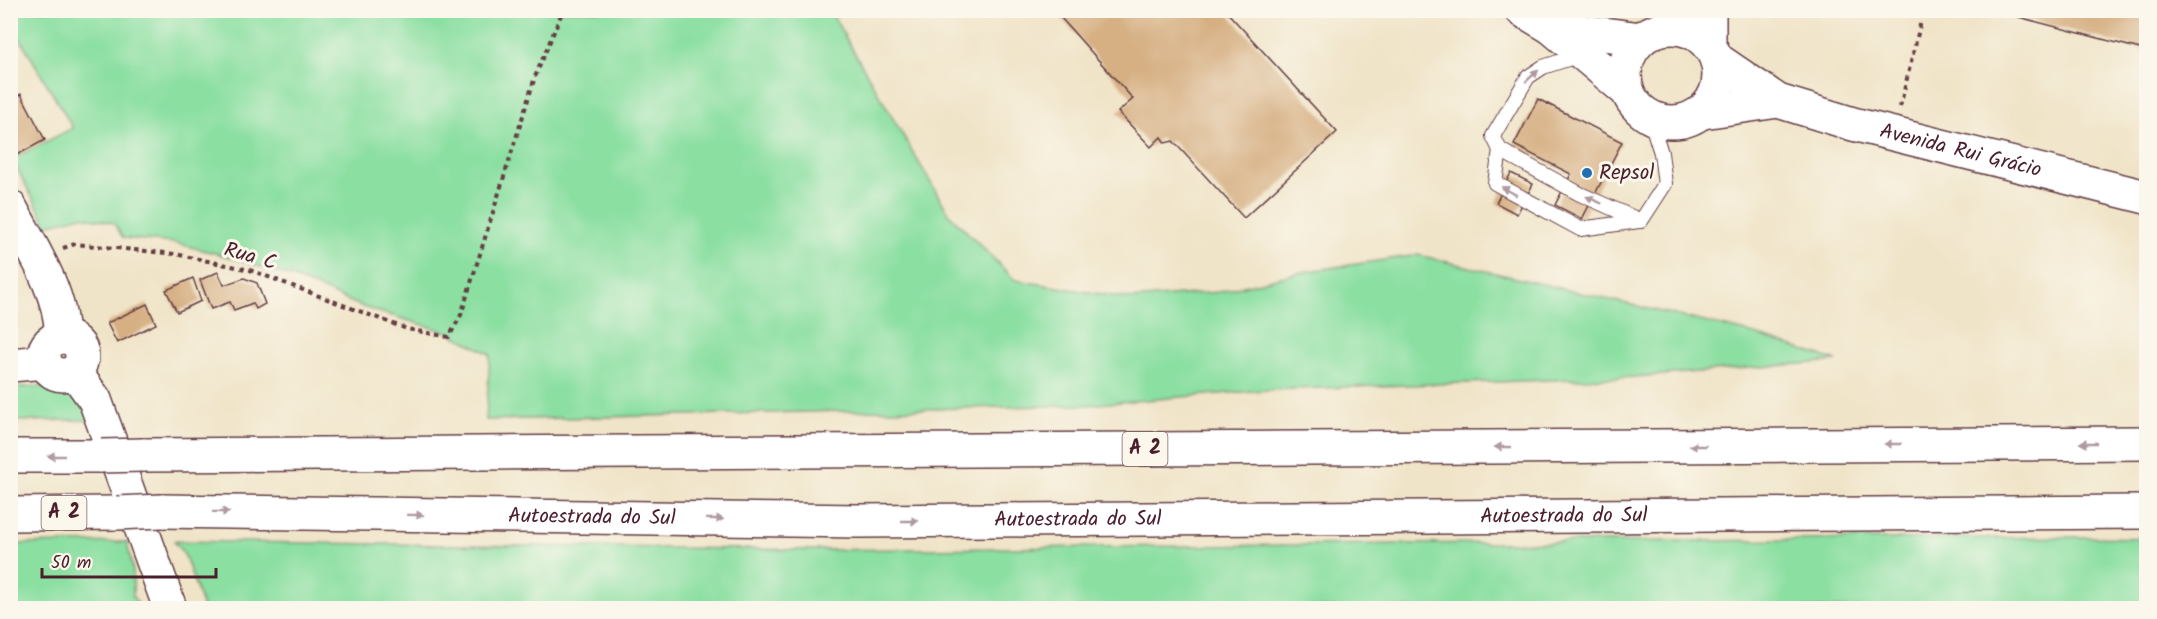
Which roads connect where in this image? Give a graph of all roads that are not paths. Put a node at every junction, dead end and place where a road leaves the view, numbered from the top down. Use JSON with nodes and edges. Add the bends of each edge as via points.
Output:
{"nodes":[{"id":1,"x":1522,"y":10,"type":"edge"},
{"id":2,"x":1709,"y":10,"type":"edge"},
{"id":3,"x":1657,"y":26,"type":"edge"},
{"id":4,"x":1551,"y":27,"type":"junction"},
{"id":5,"x":1713,"y":52,"type":"junction"},
{"id":6,"x":1584,"y":54,"type":"junction"},
{"id":7,"x":1626,"y":90,"type":"junction"},
{"id":8,"x":1778,"y":101,"type":"junction"},
{"id":9,"x":1703,"y":112,"type":"junction"},
{"id":10,"x":1650,"y":118,"type":"junction"},
{"id":11,"x":1500,"y":150,"type":"junction"},
{"id":12,"x":2146,"y":197,"type":"edge"},
{"id":13,"x":10,"y":207,"type":"edge"},
{"id":14,"x":1641,"y":221,"type":"junction"},
{"id":15,"x":60,"y":357,"type":"junction"},
{"id":16,"x":10,"y":365,"type":"edge"},
{"id":17,"x":2146,"y":442,"type":"edge"},
{"id":18,"x":10,"y":456,"type":"edge"},
{"id":19,"x":2146,"y":512,"type":"edge"},
{"id":20,"x":10,"y":514,"type":"edge"},
{"id":21,"x":170,"y":609,"type":"edge"}],
"edges":[{"from":1,"to":4,"type":"main road"},
{"from":2,"to":5,"type":"main road"},
{"from":3,"to":4,"type":"main road"},
{"from":3,"to":5,"type":"main road","via":[[1694,32]]},
{"from":3,"to":7,"type":"main road","via":[[1630,53],[1624,71]]},
{"from":4,"to":6,"type":"main road"},
{"from":5,"to":8,"type":"main road","name":"Avenida Rui Grácio"},
{"from":5,"to":9,"type":"main road","via":[[1720,79],[1715,97]]},
{"from":6,"to":7,"type":"main road"},
{"from":11,"to":6,"type":"lane","one_way":true,"via":[[1493,136],[1528,77],[1543,67]]},
{"from":7,"to":10,"type":"main road"},
{"from":8,"to":9,"type":"main road","name":"Avenida Rui Grácio"},
{"from":8,"to":12,"type":"main road","name":"Avenida Rui Grácio","via":[[1853,124]]},
{"from":9,"to":10,"type":"main road","via":[[1687,121],[1668,123]]},
{"from":10,"to":14,"type":"lane","via":[[1665,184]]},
{"from":14,"to":11,"type":"lane","one_way":true,"via":[[1580,194]]},
{"from":14,"to":11,"type":"lane","one_way":true,"via":[[1580,229],[1495,183]]},
{"from":13,"to":15,"type":"main road","via":[[36,256],[62,321]]},
{"from":15,"to":16,"type":"main road"},
{"from":15,"to":21,"type":"main road","via":[[95,400]]},
{"from":17,"to":18,"type":"main road","number":"A 2","one_way":true,"bridge":true},
{"from":20,"to":19,"type":"main road","name":"Autoestrada do Sul","number":"A 2","one_way":true,"bridge":true,"via":[[162,511],[860,521]]}]}
